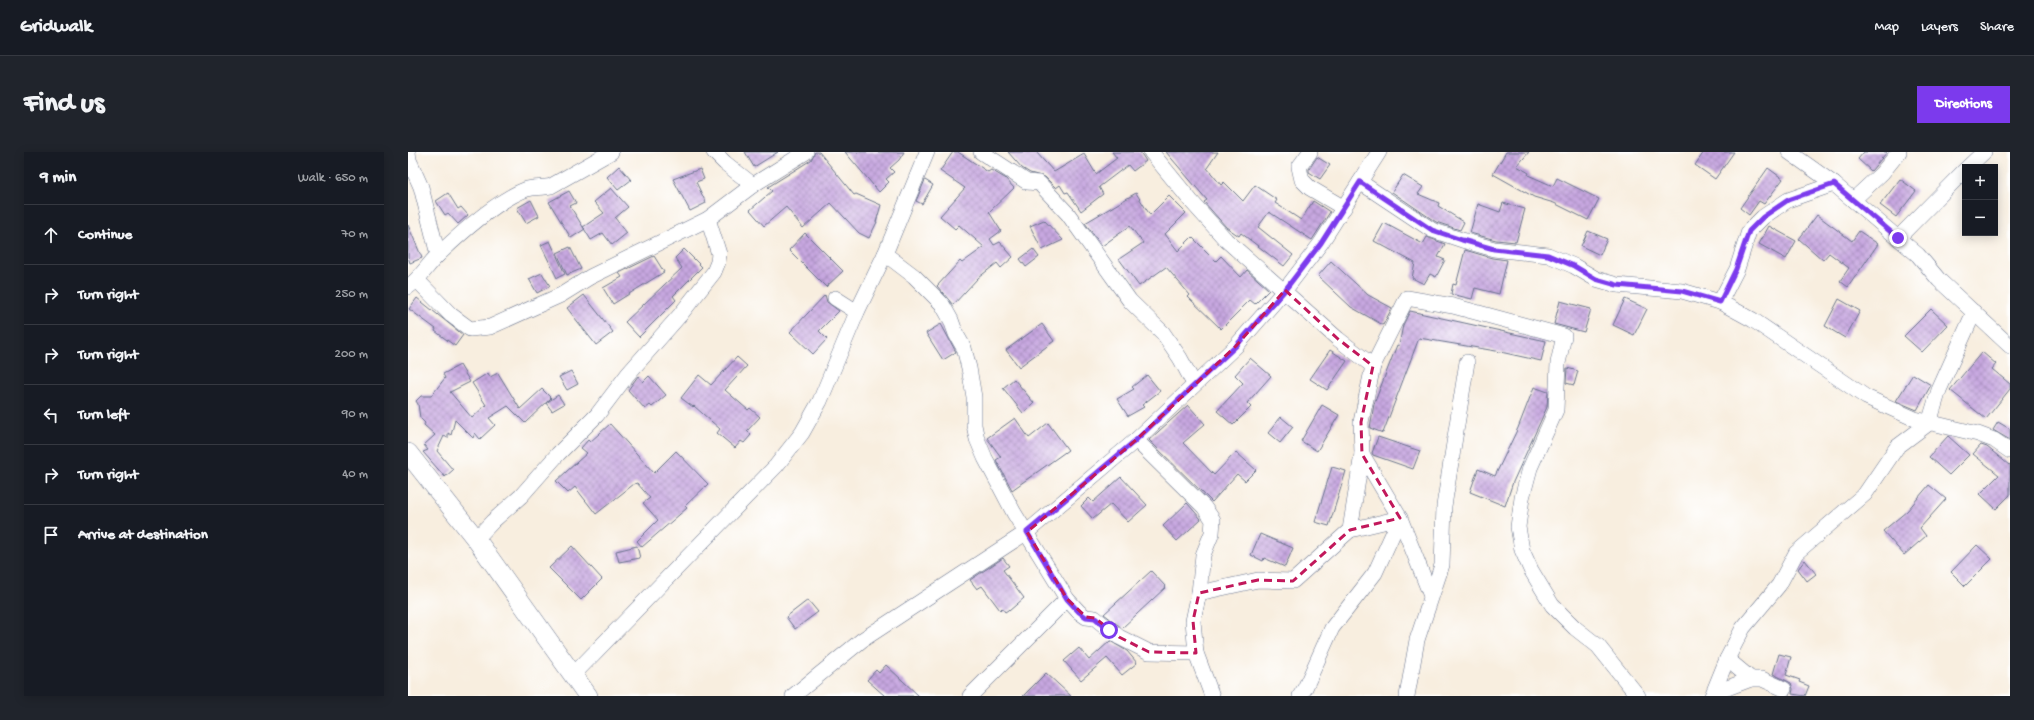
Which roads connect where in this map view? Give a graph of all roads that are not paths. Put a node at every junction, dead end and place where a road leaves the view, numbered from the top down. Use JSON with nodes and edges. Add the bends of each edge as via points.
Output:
{"nodes":[{"id":1,"x":408,"y":152,"type":"edge"},
{"id":2,"x":611,"y":152,"type":"edge"},
{"id":3,"x":714,"y":152,"type":"edge"},
{"id":4,"x":806,"y":152,"type":"edge"},
{"id":5,"x":927,"y":152,"type":"edge"},
{"id":6,"x":981,"y":152,"type":"edge"},
{"id":7,"x":1151,"y":152,"type":"edge"},
{"id":8,"x":1310,"y":152,"type":"edge"},
{"id":9,"x":1379,"y":152,"type":"edge"},
{"id":10,"x":1790,"y":152,"type":"edge"},
{"id":11,"x":1899,"y":152,"type":"edge"},
{"id":12,"x":1984,"y":152,"type":"edge"},
{"id":13,"x":1971,"y":164,"type":"edge"},
{"id":14,"x":1962,"y":173,"type":"edge"},
{"id":15,"x":1360,"y":182,"type":"junction"},
{"id":16,"x":1834,"y":184,"type":"junction"},
{"id":17,"x":753,"y":185,"type":"junction"},
{"id":18,"x":1853,"y":200,"type":"junction"},
{"id":19,"x":1344,"y":208,"type":"junction"},
{"id":20,"x":708,"y":219,"type":"junction"},
{"id":21,"x":1898,"y":238,"type":"junction"},
{"id":22,"x":885,"y":254,"type":"junction"},
{"id":23,"x":438,"y":255,"type":"junction"},
{"id":24,"x":412,"y":284,"type":"edge"},
{"id":25,"x":1285,"y":290,"type":"junction"},
{"id":26,"x":836,"y":298,"type":"dead end"},
{"id":27,"x":1720,"y":302,"type":"junction"},
{"id":28,"x":857,"y":312,"type":"junction"},
{"id":29,"x":1974,"y":312,"type":"junction"},
{"id":30,"x":2008,"y":342,"type":"edge"},
{"id":31,"x":1467,"y":362,"type":"dead end"},
{"id":32,"x":1373,"y":366,"type":"junction"},
{"id":33,"x":1194,"y":384,"type":"junction"},
{"id":34,"x":1929,"y":423,"type":"junction"},
{"id":35,"x":1136,"y":440,"type":"junction"},
{"id":36,"x":2010,"y":451,"type":"edge"},
{"id":37,"x":408,"y":453,"type":"edge"},
{"id":38,"x":1362,"y":454,"type":"junction"},
{"id":39,"x":1400,"y":518,"type":"junction"},
{"id":40,"x":1350,"y":530,"type":"junction"},
{"id":41,"x":1027,"y":532,"type":"junction"},
{"id":42,"x":476,"y":538,"type":"junction"},
{"id":43,"x":1199,"y":593,"type":"junction"},
{"id":44,"x":1432,"y":596,"type":"junction"},
{"id":45,"x":1067,"y":599,"type":"junction"},
{"id":46,"x":1196,"y":653,"type":"junction"},
{"id":47,"x":1727,"y":659,"type":"junction"},
{"id":48,"x":573,"y":676,"type":"junction"},
{"id":49,"x":1751,"y":679,"type":"junction"},
{"id":50,"x":1784,"y":689,"type":"dead end"},
{"id":51,"x":1713,"y":694,"type":"edge"},
{"id":52,"x":588,"y":696,"type":"edge"},
{"id":53,"x":793,"y":696,"type":"edge"},
{"id":54,"x":970,"y":696,"type":"edge"},
{"id":55,"x":1212,"y":696,"type":"edge"},
{"id":56,"x":1300,"y":696,"type":"edge"},
{"id":57,"x":1407,"y":696,"type":"edge"},
{"id":58,"x":1638,"y":696,"type":"edge"}],
"edges":[{"from":1,"to":23,"type":"street","via":[[423,194]]},
{"from":2,"to":23,"type":"street","via":[[551,186],[529,189],[514,195],[476,221]]},
{"from":3,"to":17,"type":"street"},
{"from":4,"to":17,"type":"street"},
{"from":5,"to":22,"type":"street"},
{"from":6,"to":33,"type":"street","via":[[1027,182],[1039,183],[1068,214],[1130,301],[1163,333]]},
{"from":7,"to":25,"type":"street","via":[[1226,240]]},
{"from":8,"to":19,"type":"street","via":[[1299,167],[1302,180],[1318,194]]},
{"from":9,"to":15,"type":"street"},
{"from":10,"to":16,"type":"street"},
{"from":11,"to":18,"type":"street","via":[[1882,173]]},
{"from":12,"to":13,"type":"street"},
{"from":14,"to":21,"type":"street"},
{"from":15,"to":19,"type":"street"},
{"from":15,"to":27,"type":"street","via":[[1432,230],[1462,240],[1494,249],[1548,255],[1596,279],[1617,285],[1682,291]]},
{"from":16,"to":18,"type":"street"},
{"from":16,"to":27,"type":"street","via":[[1788,200],[1763,217],[1749,231],[1736,269]]},
{"from":17,"to":20,"type":"street"},
{"from":18,"to":21,"type":"street"},
{"from":19,"to":25,"type":"street"},
{"from":20,"to":24,"type":"street","via":[[590,277],[561,295],[490,327],[470,329]]},
{"from":20,"to":42,"type":"street","via":[[718,254],[714,272],[597,415],[521,496]]},
{"from":21,"to":29,"type":"street"},
{"from":22,"to":28,"type":"street"},
{"from":22,"to":41,"type":"street","via":[[914,276],[942,304],[951,320],[964,348],[969,368],[977,439]]},
{"from":23,"to":24,"type":"street"},
{"from":25,"to":32,"type":"street","via":[[1338,339]]},
{"from":25,"to":33,"type":"street","via":[[1236,346]]},
{"from":26,"to":28,"type":"street"},
{"from":27,"to":34,"type":"street","via":[[1753,320],[1866,397]]},
{"from":28,"to":48,"type":"street","via":[[820,401],[802,433],[776,466]]},
{"from":29,"to":30,"type":"street"},
{"from":29,"to":34,"type":"street","via":[[1939,390]]},
{"from":31,"to":44,"type":"street","via":[[1444,506],[1442,565]]},
{"from":32,"to":38,"type":"street","via":[[1361,422]]},
{"from":32,"to":58,"type":"street","via":[[1407,298],[1452,306],[1564,336],[1558,363],[1556,410],[1530,468],[1522,498],[1518,527],[1522,550],[1552,605],[1598,646]]},
{"from":33,"to":35,"type":"street"},
{"from":34,"to":36,"type":"street","via":[[1978,434],[1994,440]]},
{"from":34,"to":47,"type":"street","via":[[1897,447],[1865,494],[1796,553],[1779,585],[1743,628]]},
{"from":35,"to":41,"type":"street"},
{"from":35,"to":43,"type":"street","via":[[1204,507],[1213,520],[1212,533],[1203,555]]},
{"from":37,"to":42,"type":"street"},
{"from":38,"to":39,"type":"street"},
{"from":38,"to":40,"type":"street"},
{"from":39,"to":40,"type":"street"},
{"from":39,"to":44,"type":"street"},
{"from":39,"to":56,"type":"street","via":[[1375,573],[1332,628],[1306,688]]},
{"from":40,"to":43,"type":"street","via":[[1293,581],[1258,580]]},
{"from":41,"to":45,"type":"street"},
{"from":41,"to":53,"type":"street","via":[[862,640]]},
{"from":42,"to":48,"type":"street"},
{"from":43,"to":46,"type":"street","via":[[1192,621]]},
{"from":44,"to":57,"type":"street","via":[[1417,640]]},
{"from":45,"to":46,"type":"street","via":[[1086,617],[1095,618],[1119,637],[1150,652]]},
{"from":45,"to":54,"type":"street"},
{"from":46,"to":55,"type":"street"},
{"from":47,"to":49,"type":"street"},
{"from":47,"to":51,"type":"street"},
{"from":48,"to":52,"type":"street"},
{"from":49,"to":50,"type":"street","via":[[1762,679]]},
{"from":49,"to":51,"type":"street"}]}
